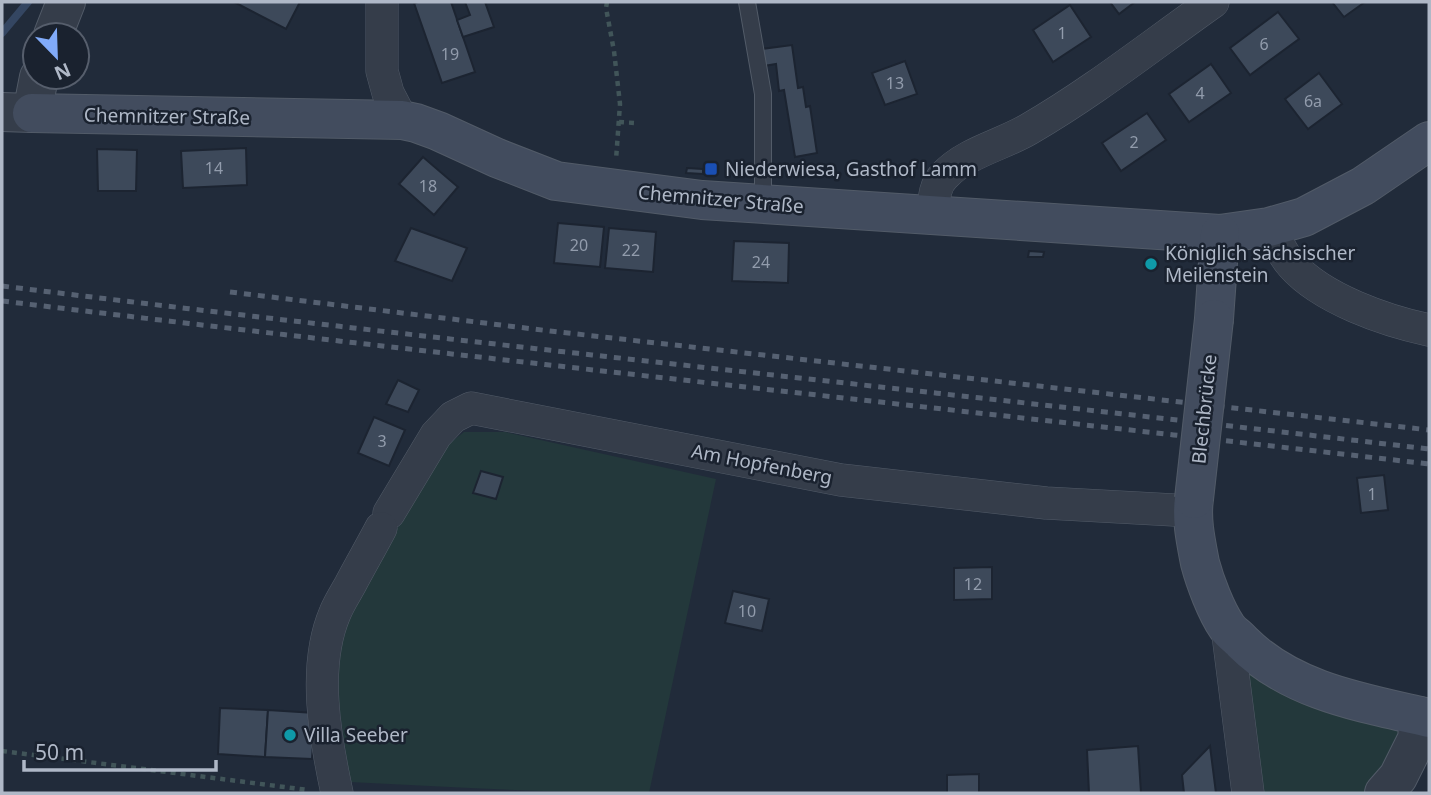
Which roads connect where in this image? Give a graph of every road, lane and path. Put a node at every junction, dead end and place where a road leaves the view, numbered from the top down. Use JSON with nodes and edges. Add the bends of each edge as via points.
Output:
{"nodes":[{"id":1,"x":66,"y":2,"type":"edge"},
{"id":2,"x":382,"y":2,"type":"edge"},
{"id":3,"x":607,"y":2,"type":"edge"},
{"id":4,"x":747,"y":2,"type":"edge"},
{"id":5,"x":1213,"y":2,"type":"edge"},
{"id":6,"x":59,"y":21,"type":"edge"},
{"id":7,"x":24,"y":101,"type":"edge"},
{"id":8,"x":402,"y":120,"type":"junction"},
{"id":9,"x":619,"y":122,"type":"junction"},
{"id":10,"x":635,"y":123,"type":"dead end"},
{"id":11,"x":1429,"y":141,"type":"edge"},
{"id":12,"x":614,"y":189,"type":"junction"},
{"id":13,"x":763,"y":204,"type":"junction"},
{"id":14,"x":933,"y":214,"type":"junction"},
{"id":15,"x":1269,"y":227,"type":"junction"},
{"id":16,"x":1220,"y":234,"type":"junction"},
{"id":17,"x":1429,"y":330,"type":"edge"},
{"id":18,"x":1193,"y":505,"type":"junction"},
{"id":19,"x":1227,"y":627,"type":"junction"},
{"id":20,"x":1424,"y":717,"type":"edge"},
{"id":21,"x":2,"y":751,"type":"edge"},
{"id":22,"x":326,"y":792,"type":"edge"},
{"id":23,"x":1248,"y":793,"type":"edge"},
{"id":24,"x":1384,"y":793,"type":"edge"}],
"edges":[{"from":1,"to":6,"type":"street"},
{"from":2,"to":8,"type":"street","via":[[382,71],[387,93]]},
{"from":3,"to":9,"type":"path"},
{"from":4,"to":13,"type":"lane","via":[[763,94]]},
{"from":5,"to":14,"type":"street","via":[[1027,130],[943,176],[934,191]]},
{"from":7,"to":8,"type":"main road","name":"Chemnitzer Straße"},
{"from":8,"to":12,"type":"main road","name":"Chemnitzer Straße","via":[[556,181]]},
{"from":9,"to":10,"type":"path"},
{"from":9,"to":12,"type":"path"},
{"from":11,"to":15,"type":"main road","name":"Chemnitzer Straße","via":[[1334,203],[1304,218]]},
{"from":12,"to":13,"type":"main road","name":"Chemnitzer Straße"},
{"from":13,"to":14,"type":"main road","name":"Chemnitzer Straße"},
{"from":14,"to":16,"type":"main road","name":"Chemnitzer Straße"},
{"from":15,"to":16,"type":"main road","name":"Chemnitzer Straße"},
{"from":15,"to":17,"type":"street","via":[[1290,263],[1307,280],[1352,305],[1399,324]]},
{"from":16,"to":18,"type":"main road","name":"Blechbrücke","bridge":true},
{"from":18,"to":19,"type":"main road","name":"Blechbrücke","via":[[1205,582]]},
{"from":18,"to":22,"type":"street","name":"Am Hopfenberg","via":[[1046,503],[841,480],[471,408],[453,417],[436,435],[335,613],[323,661]]},
{"from":19,"to":20,"type":"main road","via":[[1269,664],[1302,683]]},
{"from":19,"to":23,"type":"street"},
{"from":20,"to":24,"type":"street","via":[[1398,777]]},
{"from":21,"to":22,"type":"path"}]}
